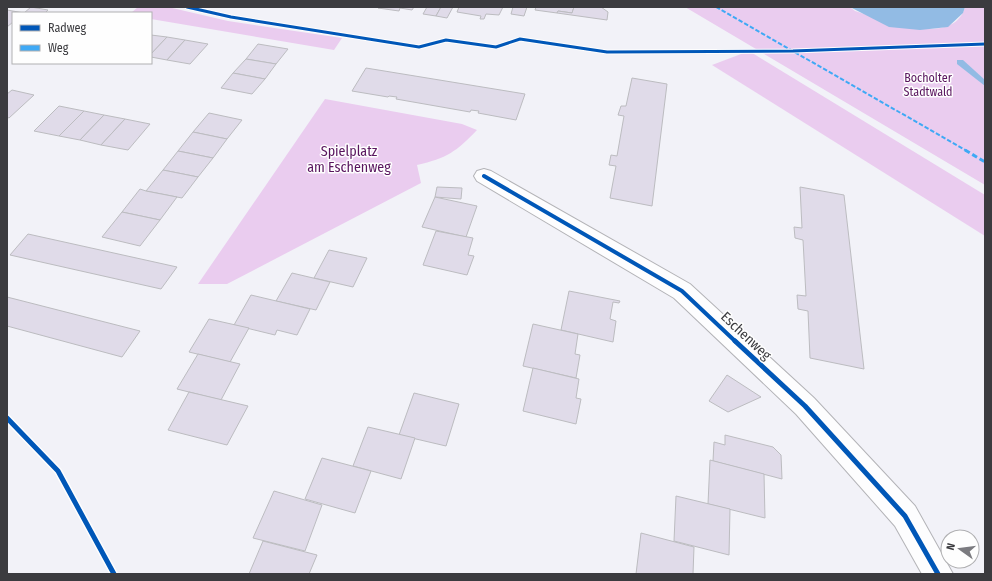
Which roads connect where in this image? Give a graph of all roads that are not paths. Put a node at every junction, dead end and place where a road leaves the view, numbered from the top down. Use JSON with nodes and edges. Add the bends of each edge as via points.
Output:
{"nodes":[{"id":1,"x":484,"y":176,"type":"dead end"},
{"id":2,"x":938,"y":574,"type":"edge"}],
"edges":[{"from":1,"to":2,"type":"street","name":"Eschenweg","via":[[682,291],[805,406],[900,510]]}]}
